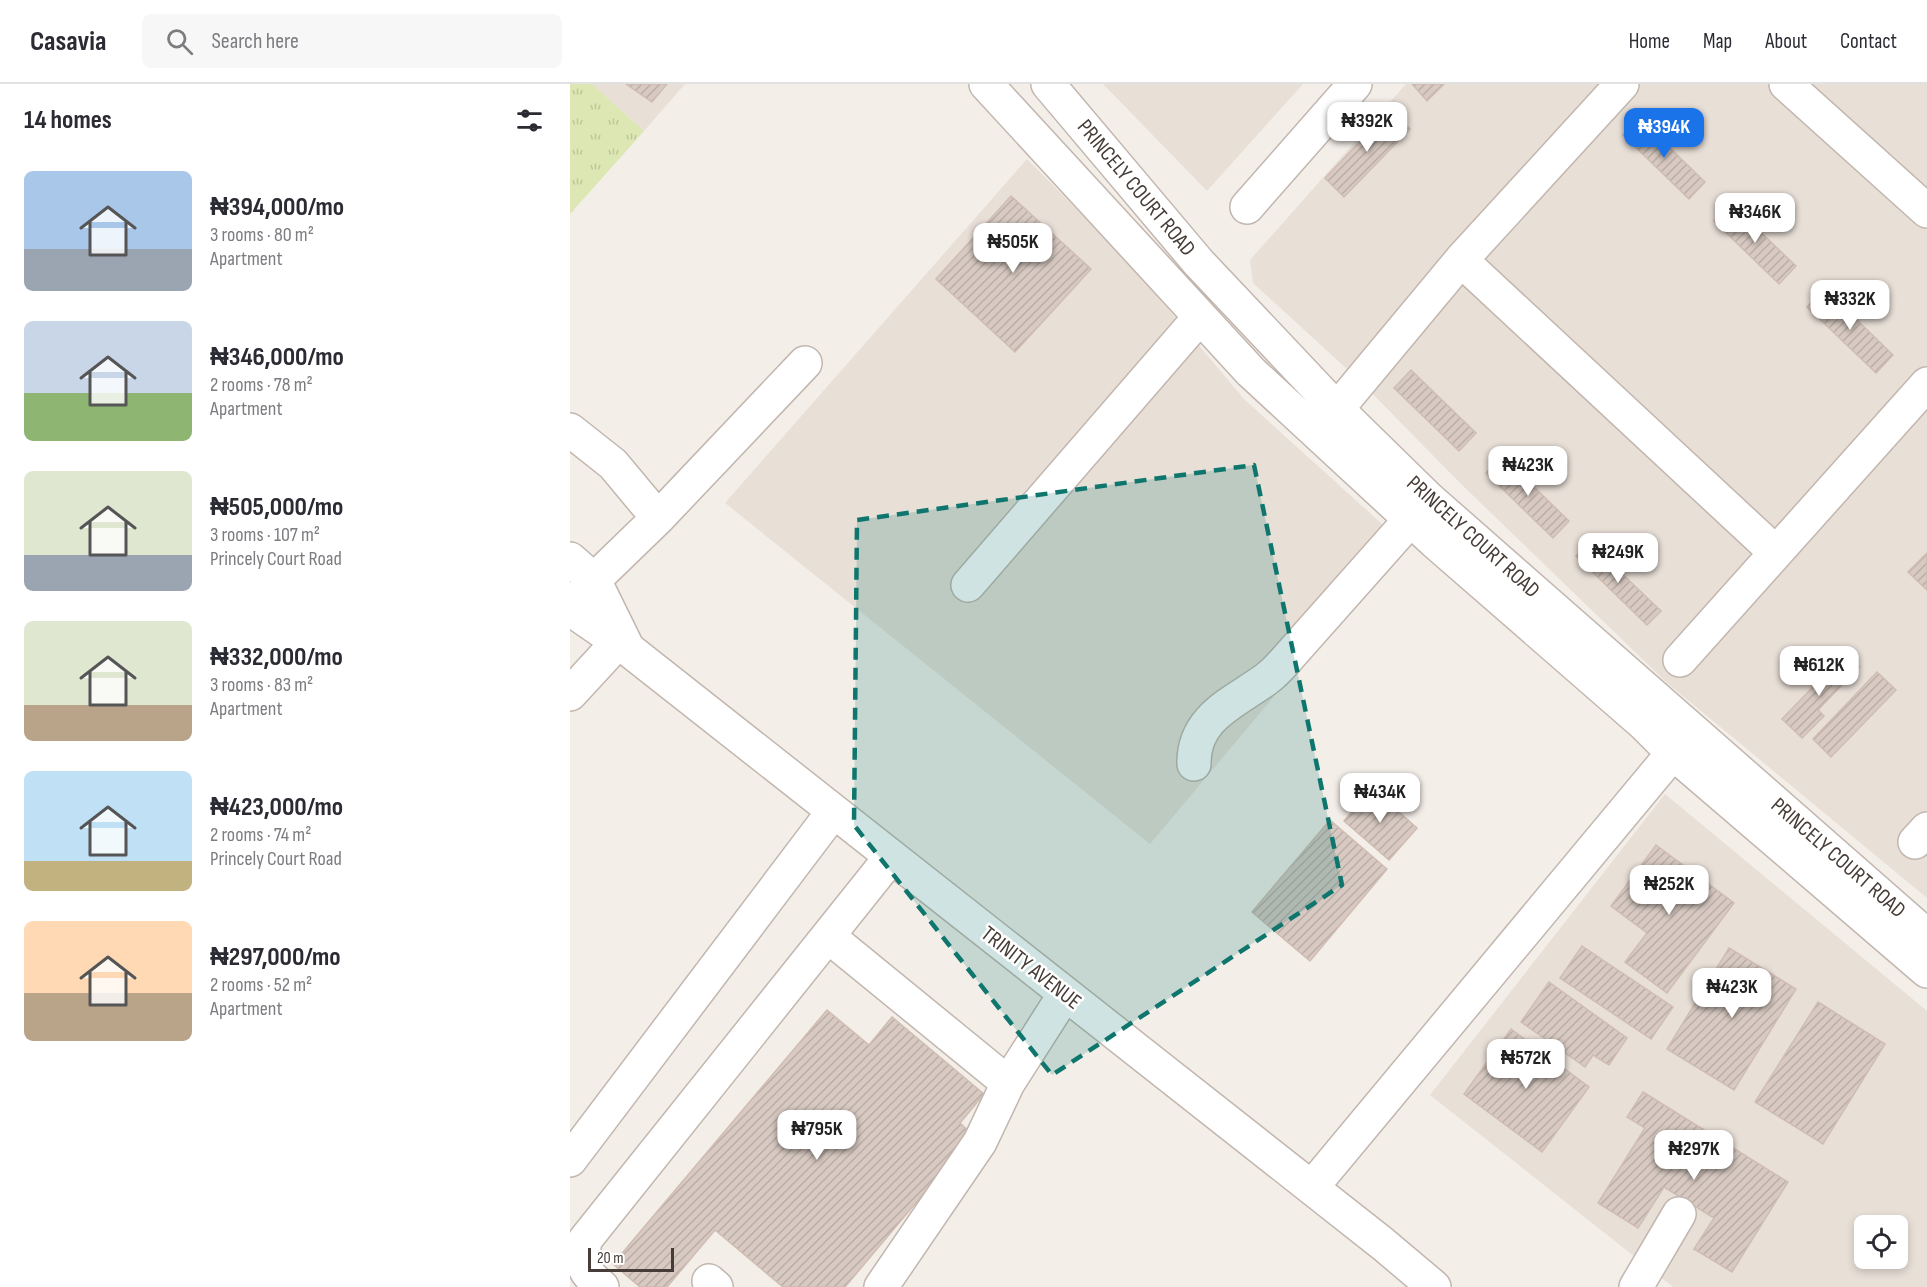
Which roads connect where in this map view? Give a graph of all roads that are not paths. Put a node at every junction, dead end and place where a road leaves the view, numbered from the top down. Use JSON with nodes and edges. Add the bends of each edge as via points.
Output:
{"nodes":[{"id":1,"x":986,"y":84,"type":"edge"},
{"id":2,"x":1354,"y":84,"type":"edge"},
{"id":3,"x":1622,"y":84,"type":"edge"},
{"id":4,"x":1786,"y":84,"type":"edge"},
{"id":5,"x":1054,"y":91,"type":"edge"},
{"id":6,"x":1247,"y":207,"type":"dead end"},
{"id":7,"x":1927,"y":211,"type":"edge"},
{"id":8,"x":1461,"y":260,"type":"junction"},
{"id":9,"x":1200,"y":317,"type":"junction"},
{"id":10,"x":805,"y":363,"type":"dead end"},
{"id":11,"x":1921,"y":401,"type":"edge"},
{"id":12,"x":1337,"y":409,"type":"junction"},
{"id":13,"x":570,"y":430,"type":"edge"},
{"id":14,"x":658,"y":518,"type":"junction"},
{"id":15,"x":1411,"y":519,"type":"junction"},
{"id":16,"x":1775,"y":552,"type":"junction"},
{"id":17,"x":582,"y":570,"type":"edge"},
{"id":18,"x":968,"y":585,"type":"dead end"},
{"id":19,"x":570,"y":608,"type":"edge"},
{"id":20,"x":623,"y":646,"type":"junction"},
{"id":21,"x":1680,"y":660,"type":"dead end"},
{"id":22,"x":570,"y":694,"type":"edge"},
{"id":23,"x":1673,"y":753,"type":"junction"},
{"id":24,"x":1194,"y":764,"type":"dead end"},
{"id":25,"x":833,"y":812,"type":"junction"},
{"id":26,"x":891,"y":857,"type":"junction"},
{"id":27,"x":828,"y":936,"type":"junction"},
{"id":28,"x":1927,"y":936,"type":"edge"},
{"id":29,"x":1927,"y":971,"type":"edge"},
{"id":30,"x":1065,"y":994,"type":"junction"},
{"id":31,"x":1008,"y":1083,"type":"junction"},
{"id":32,"x":570,"y":1160,"type":"edge"},
{"id":33,"x":1311,"y":1187,"type":"junction"},
{"id":34,"x":1679,"y":1214,"type":"dead end"},
{"id":35,"x":602,"y":1287,"type":"edge"},
{"id":36,"x":881,"y":1287,"type":"edge"},
{"id":37,"x":1434,"y":1287,"type":"edge"},
{"id":38,"x":1636,"y":1287,"type":"edge"}],
"edges":[{"from":1,"to":9,"type":"street"},
{"from":2,"to":6,"type":"street"},
{"from":3,"to":8,"type":"street"},
{"from":4,"to":7,"type":"street"},
{"from":5,"to":12,"type":"street","name":"PRINCELY COURT ROAD","via":[[1199,263]]},
{"from":8,"to":12,"type":"street"},
{"from":8,"to":16,"type":"street"},
{"from":9,"to":15,"type":"street","via":[[1251,372]]},
{"from":9,"to":18,"type":"street"},
{"from":10,"to":14,"type":"street"},
{"from":11,"to":16,"type":"street"},
{"from":12,"to":28,"type":"street","name":"PRINCELY COURT ROAD","via":[[1429,500]]},
{"from":13,"to":14,"type":"street","via":[[613,464]]},
{"from":14,"to":17,"type":"street"},
{"from":15,"to":23,"type":"street"},
{"from":15,"to":24,"type":"street","via":[[1285,661],[1265,681],[1215,716],[1198,736]]},
{"from":16,"to":21,"type":"street"},
{"from":17,"to":19,"type":"street"},
{"from":17,"to":20,"type":"street"},
{"from":19,"to":20,"type":"street","name":"TRINITY AVENUE"},
{"from":20,"to":22,"type":"street"},
{"from":20,"to":25,"type":"street","name":"TRINITY AVENUE"},
{"from":23,"to":29,"type":"street"},
{"from":23,"to":33,"type":"street"},
{"from":25,"to":26,"type":"street","name":"TRINITY AVENUE"},
{"from":25,"to":32,"type":"street"},
{"from":26,"to":27,"type":"street"},
{"from":26,"to":30,"type":"street","name":"TRINITY AVENUE"},
{"from":27,"to":31,"type":"street"},
{"from":27,"to":35,"type":"street","via":[[585,1240],[581,1263],[588,1276]]},
{"from":30,"to":31,"type":"street"},
{"from":30,"to":33,"type":"street","name":"TRINITY AVENUE"},
{"from":31,"to":36,"type":"street","via":[[980,1142]]},
{"from":33,"to":37,"type":"street","name":"TRINITY AVENUE"},
{"from":34,"to":38,"type":"street"}]}
